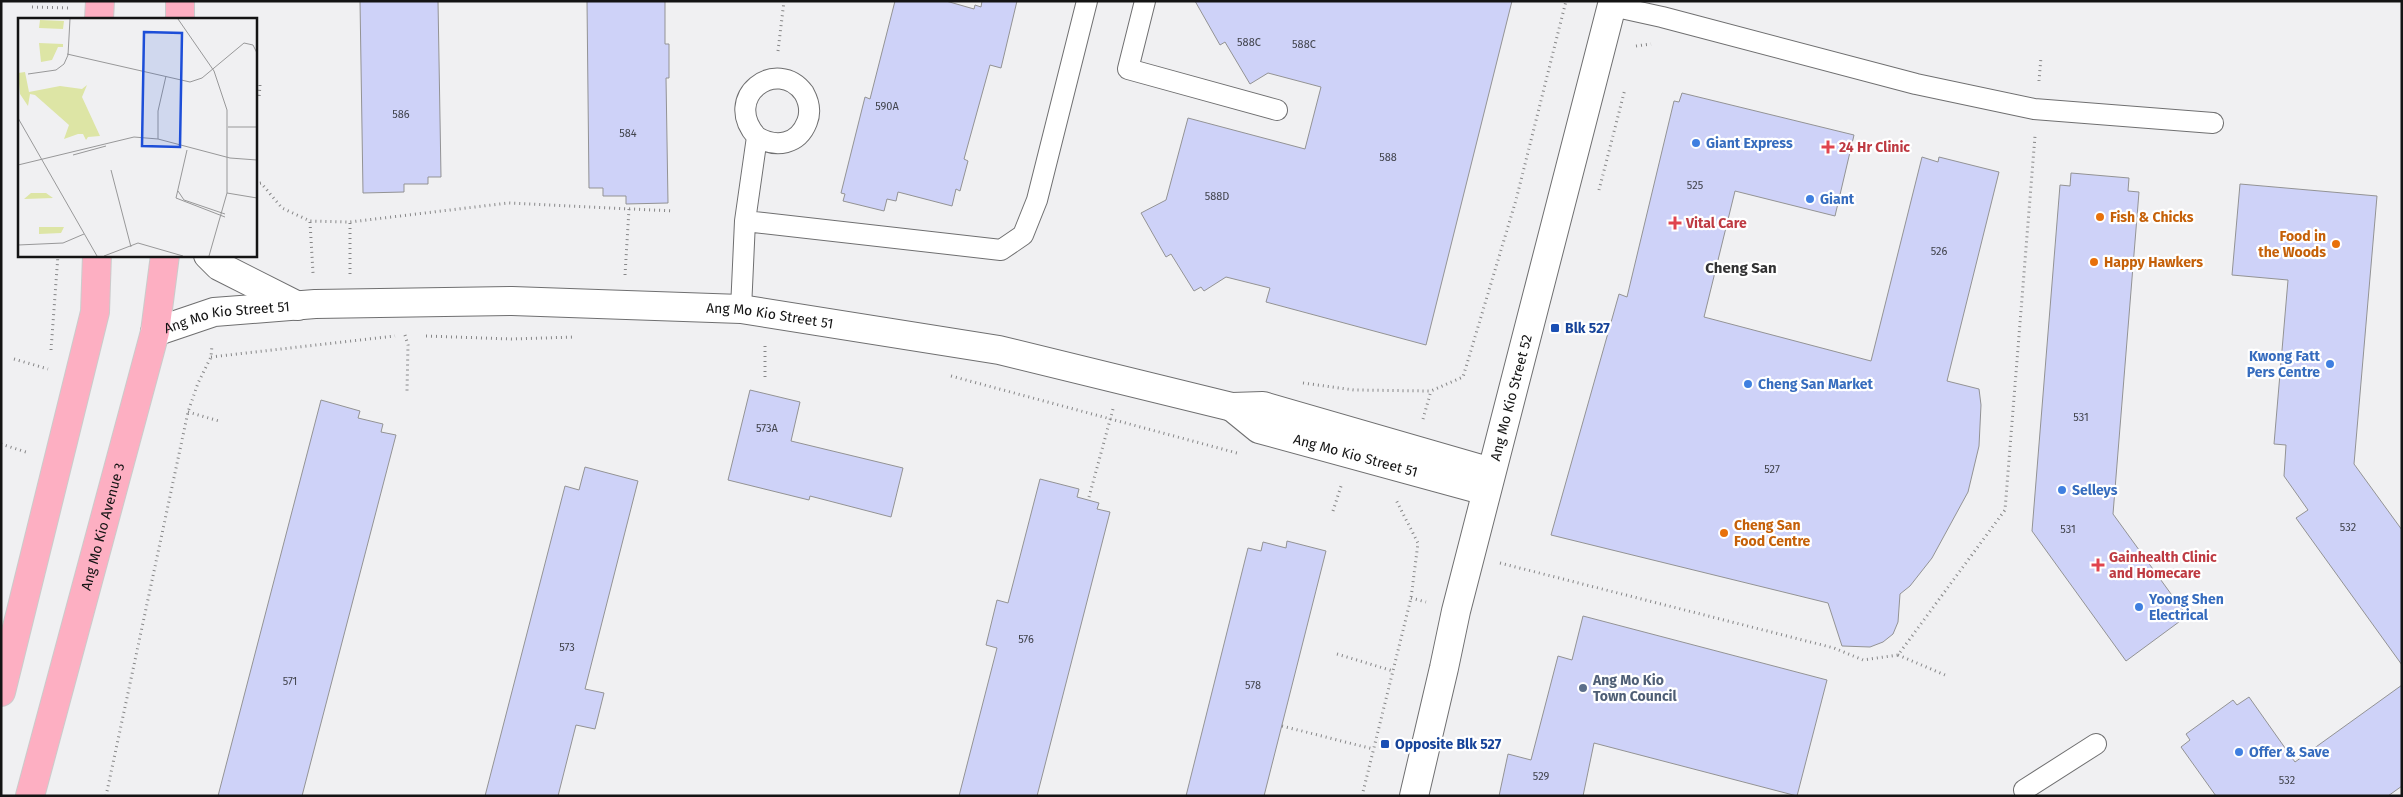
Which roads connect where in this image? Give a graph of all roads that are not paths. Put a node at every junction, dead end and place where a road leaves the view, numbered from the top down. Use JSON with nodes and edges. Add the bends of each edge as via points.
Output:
{"nodes":[{"id":1,"x":100,"y":1,"type":"edge"},
{"id":2,"x":180,"y":1,"type":"edge"},
{"id":3,"x":1087,"y":1,"type":"edge"},
{"id":4,"x":1145,"y":1,"type":"edge"},
{"id":5,"x":1612,"y":4,"type":"edge"},
{"id":6,"x":99,"y":18,"type":"edge"},
{"id":7,"x":180,"y":18,"type":"edge"},
{"id":8,"x":1278,"y":110,"type":"dead end"},
{"id":9,"x":2214,"y":123,"type":"dead end"},
{"id":10,"x":757,"y":137,"type":"junction"},
{"id":11,"x":745,"y":221,"type":"junction"},
{"id":12,"x":97,"y":256,"type":"edge"},
{"id":13,"x":165,"y":256,"type":"edge"},
{"id":14,"x":209,"y":256,"type":"edge"},
{"id":15,"x":298,"y":306,"type":"junction"},
{"id":16,"x":741,"y":309,"type":"junction"},
{"id":17,"x":155,"y":332,"type":"junction"},
{"id":18,"x":1489,"y":481,"type":"junction"},
{"id":19,"x":1,"y":692,"type":"edge"},
{"id":20,"x":2096,"y":744,"type":"dead end"},
{"id":21,"x":2024,"y":790,"type":"dead end"},
{"id":22,"x":30,"y":796,"type":"edge"},
{"id":23,"x":1414,"y":796,"type":"edge"}],
"edges":[{"from":1,"to":6,"type":"main road"},
{"from":2,"to":7,"type":"main road"},
{"from":3,"to":11,"type":"lane","via":[[1037,200],[1023,235],[1001,250]]},
{"from":4,"to":8,"type":"lane","via":[[1128,69]]},
{"from":5,"to":9,"type":"lane","via":[[1916,84],[2034,109]]},
{"from":5,"to":18,"type":"street","name":"Ang Mo Kio Street 52"},
{"from":10,"to":10,"type":"lane","via":[[749,129],[744,107],[755,87],[774,79],[794,83],[802,90],[810,108],[809,119],[798,136],[777,144]]},
{"from":10,"to":11,"type":"lane"},
{"from":11,"to":16,"type":"lane"},
{"from":12,"to":19,"type":"main road","via":[[95,312]]},
{"from":13,"to":17,"type":"main road","name":"Ang Mo Kio Avenue 3"},
{"from":14,"to":15,"type":"street","name":"Ang Mo Kio Street 51","via":[[219,266]]},
{"from":15,"to":16,"type":"street","name":"Ang Mo Kio Street 51","via":[[512,301]]},
{"from":15,"to":17,"type":"street","name":"Ang Mo Kio Street 51","via":[[214,312]]},
{"from":16,"to":18,"type":"street","name":"Ang Mo Kio Street 51","via":[[999,350],[1232,407],[1263,406]]},
{"from":17,"to":22,"type":"main road","name":"Ang Mo Kio Avenue 3"},
{"from":18,"to":23,"type":"street","name":"Ang Mo Kio Street 52"},
{"from":20,"to":21,"type":"lane"}]}
